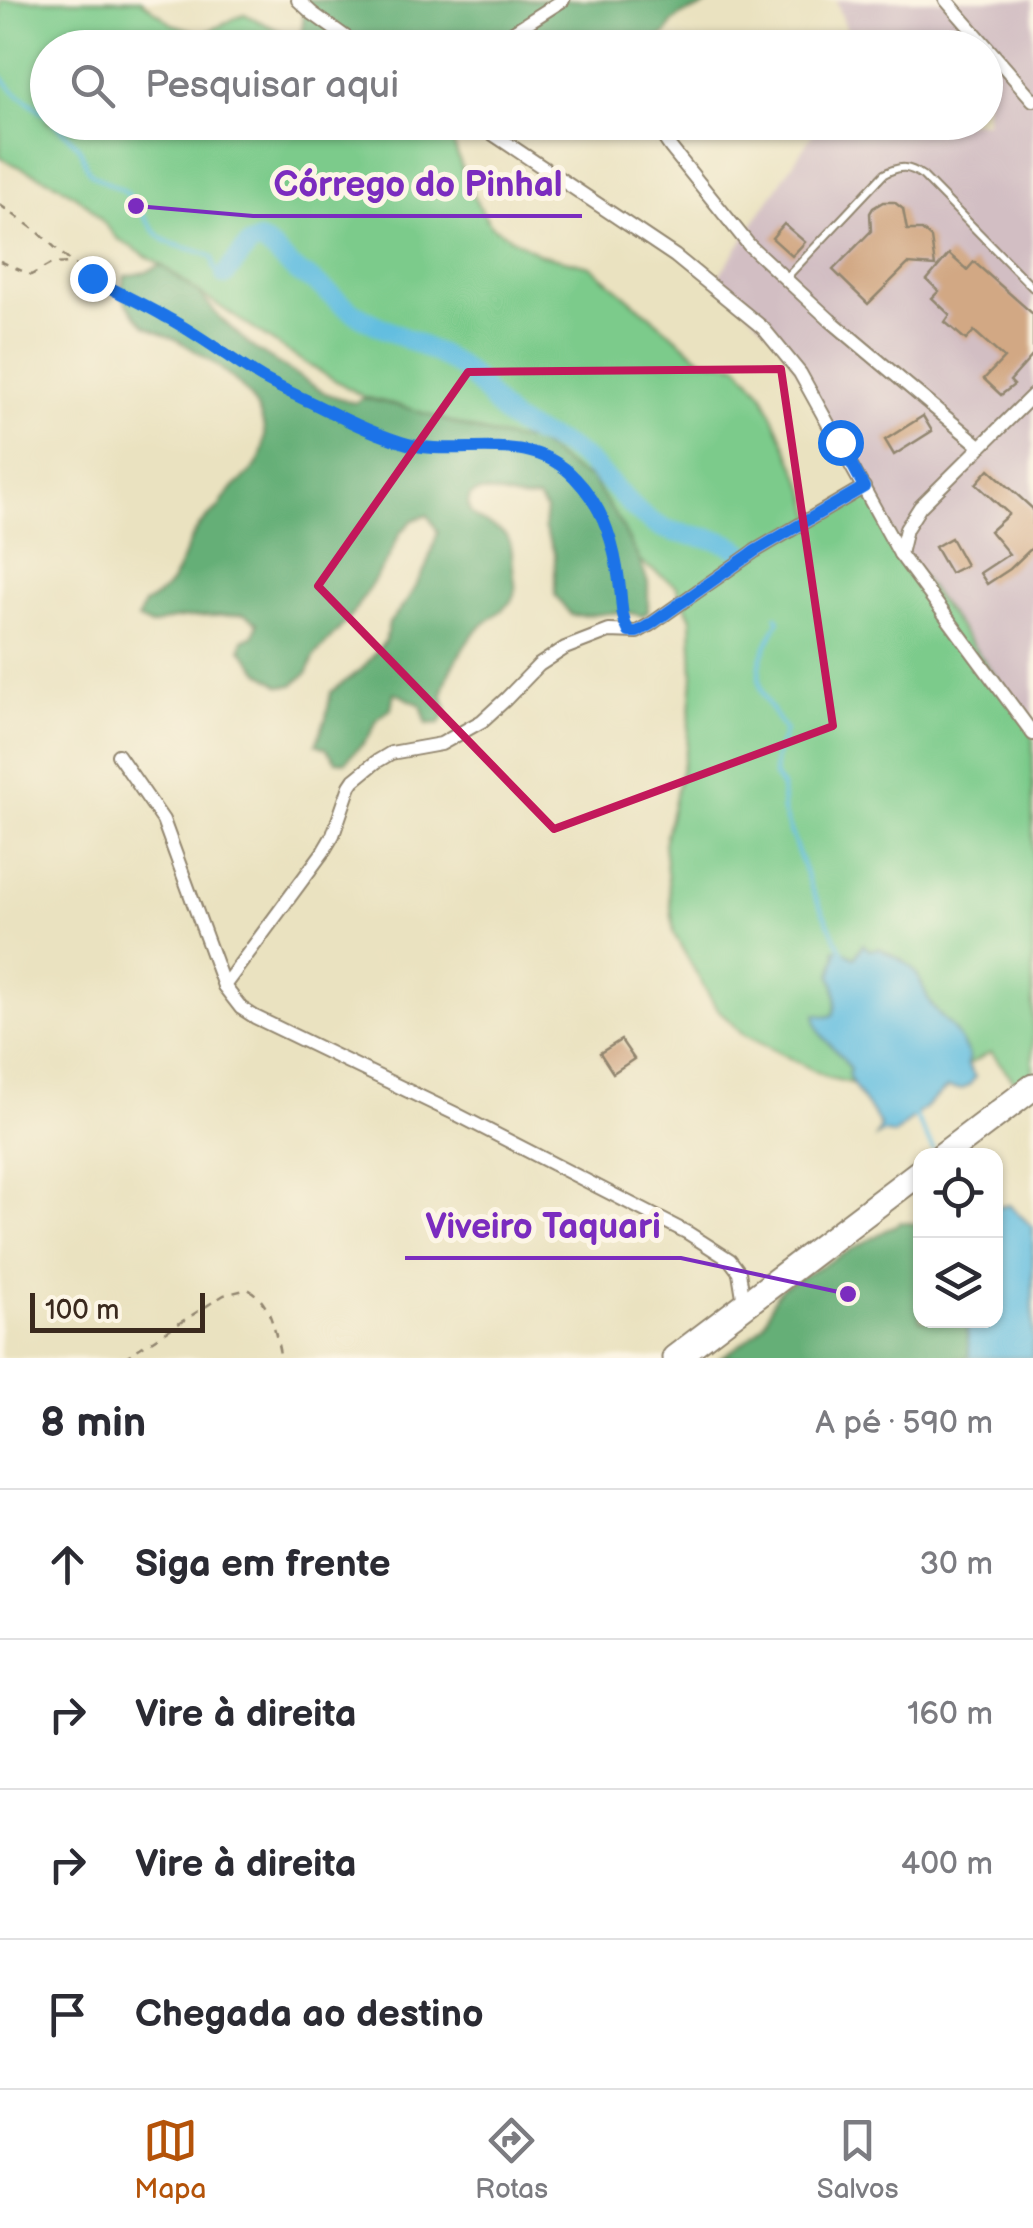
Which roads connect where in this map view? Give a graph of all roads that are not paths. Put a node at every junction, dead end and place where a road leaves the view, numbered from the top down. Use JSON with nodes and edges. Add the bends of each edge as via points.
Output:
{"nodes":[{"id":1,"x":298,"y":0,"type":"edge"},
{"id":2,"x":562,"y":0,"type":"edge"},
{"id":3,"x":946,"y":0,"type":"edge"},
{"id":4,"x":336,"y":30,"type":"edge"},
{"id":5,"x":516,"y":30,"type":"edge"},
{"id":6,"x":972,"y":30,"type":"edge"},
{"id":7,"x":1003,"y":66,"type":"edge"},
{"id":8,"x":1033,"y":100,"type":"edge"},
{"id":9,"x":501,"y":140,"type":"edge"},
{"id":10,"x":665,"y":140,"type":"edge"},
{"id":11,"x":784,"y":280,"type":"junction"},
{"id":12,"x":1033,"y":288,"type":"edge"},
{"id":13,"x":1033,"y":395,"type":"edge"},
{"id":14,"x":980,"y":446,"type":"junction"},
{"id":15,"x":864,"y":487,"type":"junction"},
{"id":16,"x":900,"y":554,"type":"junction"},
{"id":17,"x":1033,"y":734,"type":"edge"},
{"id":18,"x":118,"y":754,"type":"dead end"},
{"id":19,"x":224,"y":986,"type":"junction"},
{"id":20,"x":1033,"y":1087,"type":"edge"},
{"id":21,"x":953,"y":1148,"type":"edge"},
{"id":22,"x":913,"y":1177,"type":"edge"},
{"id":23,"x":744,"y":1306,"type":"junction"},
{"id":24,"x":675,"y":1358,"type":"edge"}],
"edges":[{"from":1,"to":4,"type":"street"},
{"from":2,"to":5,"type":"street"},
{"from":3,"to":6,"type":"street"},
{"from":7,"to":8,"type":"street"},
{"from":9,"to":15,"type":"street","via":[[675,256],[764,328],[800,374]]},
{"from":10,"to":11,"type":"street"},
{"from":11,"to":12,"type":"lane","via":[[884,174],[903,166],[923,176]]},
{"from":11,"to":14,"type":"street"},
{"from":13,"to":14,"type":"street"},
{"from":14,"to":16,"type":"street","via":[[912,516]]},
{"from":15,"to":16,"type":"street"},
{"from":15,"to":19,"type":"street","via":[[637,632],[608,632],[565,648],[482,721],[442,744],[391,753],[366,769],[350,786],[323,852]]},
{"from":16,"to":17,"type":"street"},
{"from":18,"to":19,"type":"street","via":[[163,820]]},
{"from":19,"to":23,"type":"street","via":[[256,1017],[688,1233],[730,1260],[743,1284]]},
{"from":20,"to":21,"type":"highway"},
{"from":22,"to":23,"type":"highway"},
{"from":23,"to":24,"type":"highway"}]}
